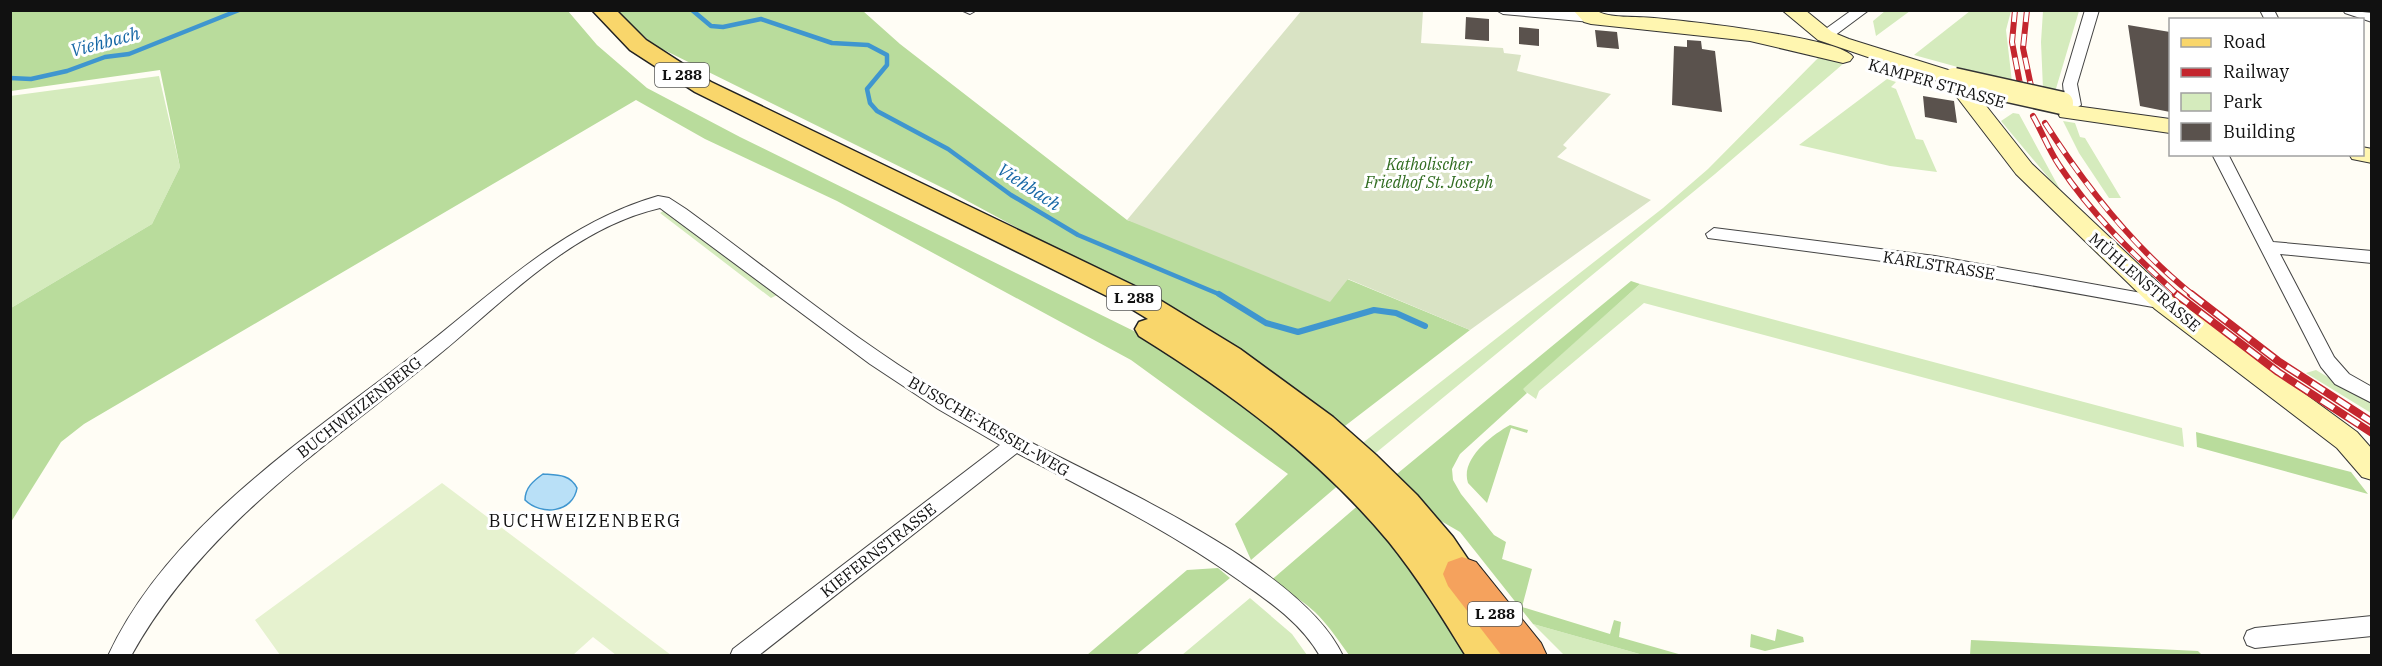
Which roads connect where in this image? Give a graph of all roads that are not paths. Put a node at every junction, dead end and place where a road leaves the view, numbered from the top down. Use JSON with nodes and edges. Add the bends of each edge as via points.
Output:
{"nodes":[{"id":1,"x":580,"y":10,"type":"edge"},
{"id":2,"x":603,"y":10,"type":"edge"},
{"id":3,"x":1503,"y":10,"type":"edge"},
{"id":4,"x":1862,"y":10,"type":"edge"},
{"id":5,"x":2092,"y":10,"type":"edge"},
{"id":6,"x":2350,"y":10,"type":"edge"},
{"id":7,"x":1793,"y":11,"type":"edge"},
{"id":8,"x":1587,"y":14,"type":"edge"},
{"id":9,"x":2372,"y":18,"type":"edge"},
{"id":10,"x":1743,"y":32,"type":"junction"},
{"id":11,"x":615,"y":37,"type":"junction"},
{"id":12,"x":1819,"y":44,"type":"junction"},
{"id":13,"x":1967,"y":96,"type":"junction"},
{"id":14,"x":2067,"y":106,"type":"junction"},
{"id":15,"x":2169,"y":126,"type":"edge"},
{"id":16,"x":2221,"y":156,"type":"edge"},
{"id":17,"x":643,"y":206,"type":"joint"},
{"id":18,"x":1714,"y":234,"type":"dead end"},
{"id":19,"x":2269,"y":247,"type":"junction"},
{"id":20,"x":2372,"y":258,"type":"edge"},
{"id":21,"x":2164,"y":303,"type":"junction"},
{"id":22,"x":2372,"y":396,"type":"edge"},
{"id":23,"x":1015,"y":444,"type":"junction"},
{"id":24,"x":2372,"y":469,"type":"edge"},
{"id":25,"x":1462,"y":574,"type":"junction"},
{"id":26,"x":2372,"y":626,"type":"edge"},
{"id":27,"x":2255,"y":638,"type":"dead end"},
{"id":28,"x":119,"y":656,"type":"edge"},
{"id":29,"x":741,"y":656,"type":"edge"},
{"id":30,"x":1332,"y":656,"type":"edge"},
{"id":31,"x":1486,"y":656,"type":"edge"},
{"id":32,"x":1512,"y":656,"type":"edge"},
{"id":33,"x":1527,"y":656,"type":"edge"}],
"edges":[{"from":1,"to":11,"type":"main road","number":"L 288"},
{"from":2,"to":11,"type":"main road","number":"L 288"},
{"from":3,"to":8,"type":"street"},
{"from":4,"to":12,"type":"street"},
{"from":5,"to":14,"type":"street"},
{"from":6,"to":9,"type":"street"},
{"from":7,"to":10,"type":"main road","via":[[1796,22],[1788,28],[1757,27]]},
{"from":7,"to":12,"type":"main road"},
{"from":8,"to":10,"type":"main road"},
{"from":10,"to":12,"type":"main road"},
{"from":11,"to":25,"type":"main road","number":"L 288","via":[[703,87],[1135,298],[1199,335],[1269,383],[1357,456]]},
{"from":11,"to":31,"type":"main road","number":"L 288","via":[[642,69],[684,95],[1124,315],[1233,383],[1332,464],[1379,510],[1427,567]]},
{"from":12,"to":13,"type":"main road","name":"KAMPER STRASSE"},
{"from":13,"to":14,"type":"main road","name":"KAMPER STRASSE"},
{"from":13,"to":21,"type":"main road","name":"MÜHLENSTRASSE","via":[[2024,169]]},
{"from":14,"to":15,"type":"main road","name":"KAMPER STRASSE"},
{"from":16,"to":19,"type":"street"},
{"from":17,"to":23,"type":"street","name":"BUSSCHE-KESSEL-WEG","via":[[663,202],[889,368]]},
{"from":17,"to":28,"type":"street","name":"BUCHWEIZENBERG","via":[[591,230],[543,260],[315,440],[248,499],[159,589]]},
{"from":18,"to":21,"type":"street","name":"KARLSTRASSE","via":[[1935,262]]},
{"from":19,"to":20,"type":"street"},
{"from":19,"to":22,"type":"street","via":[[2327,362],[2342,379]]},
{"from":21,"to":24,"type":"main road","name":"MÜHLENSTRASSE","via":[[2347,440]]},
{"from":23,"to":29,"type":"street","name":"KIEFERNSTRASSE"},
{"from":23,"to":30,"type":"street","name":"BUSSCHE-KESSEL-WEG","via":[[1218,552],[1300,613],[1313,625]]},
{"from":25,"to":32,"type":"main road","number":"L 288"},
{"from":25,"to":33,"type":"highway","number":"L 288"},
{"from":26,"to":27,"type":"street"}]}
